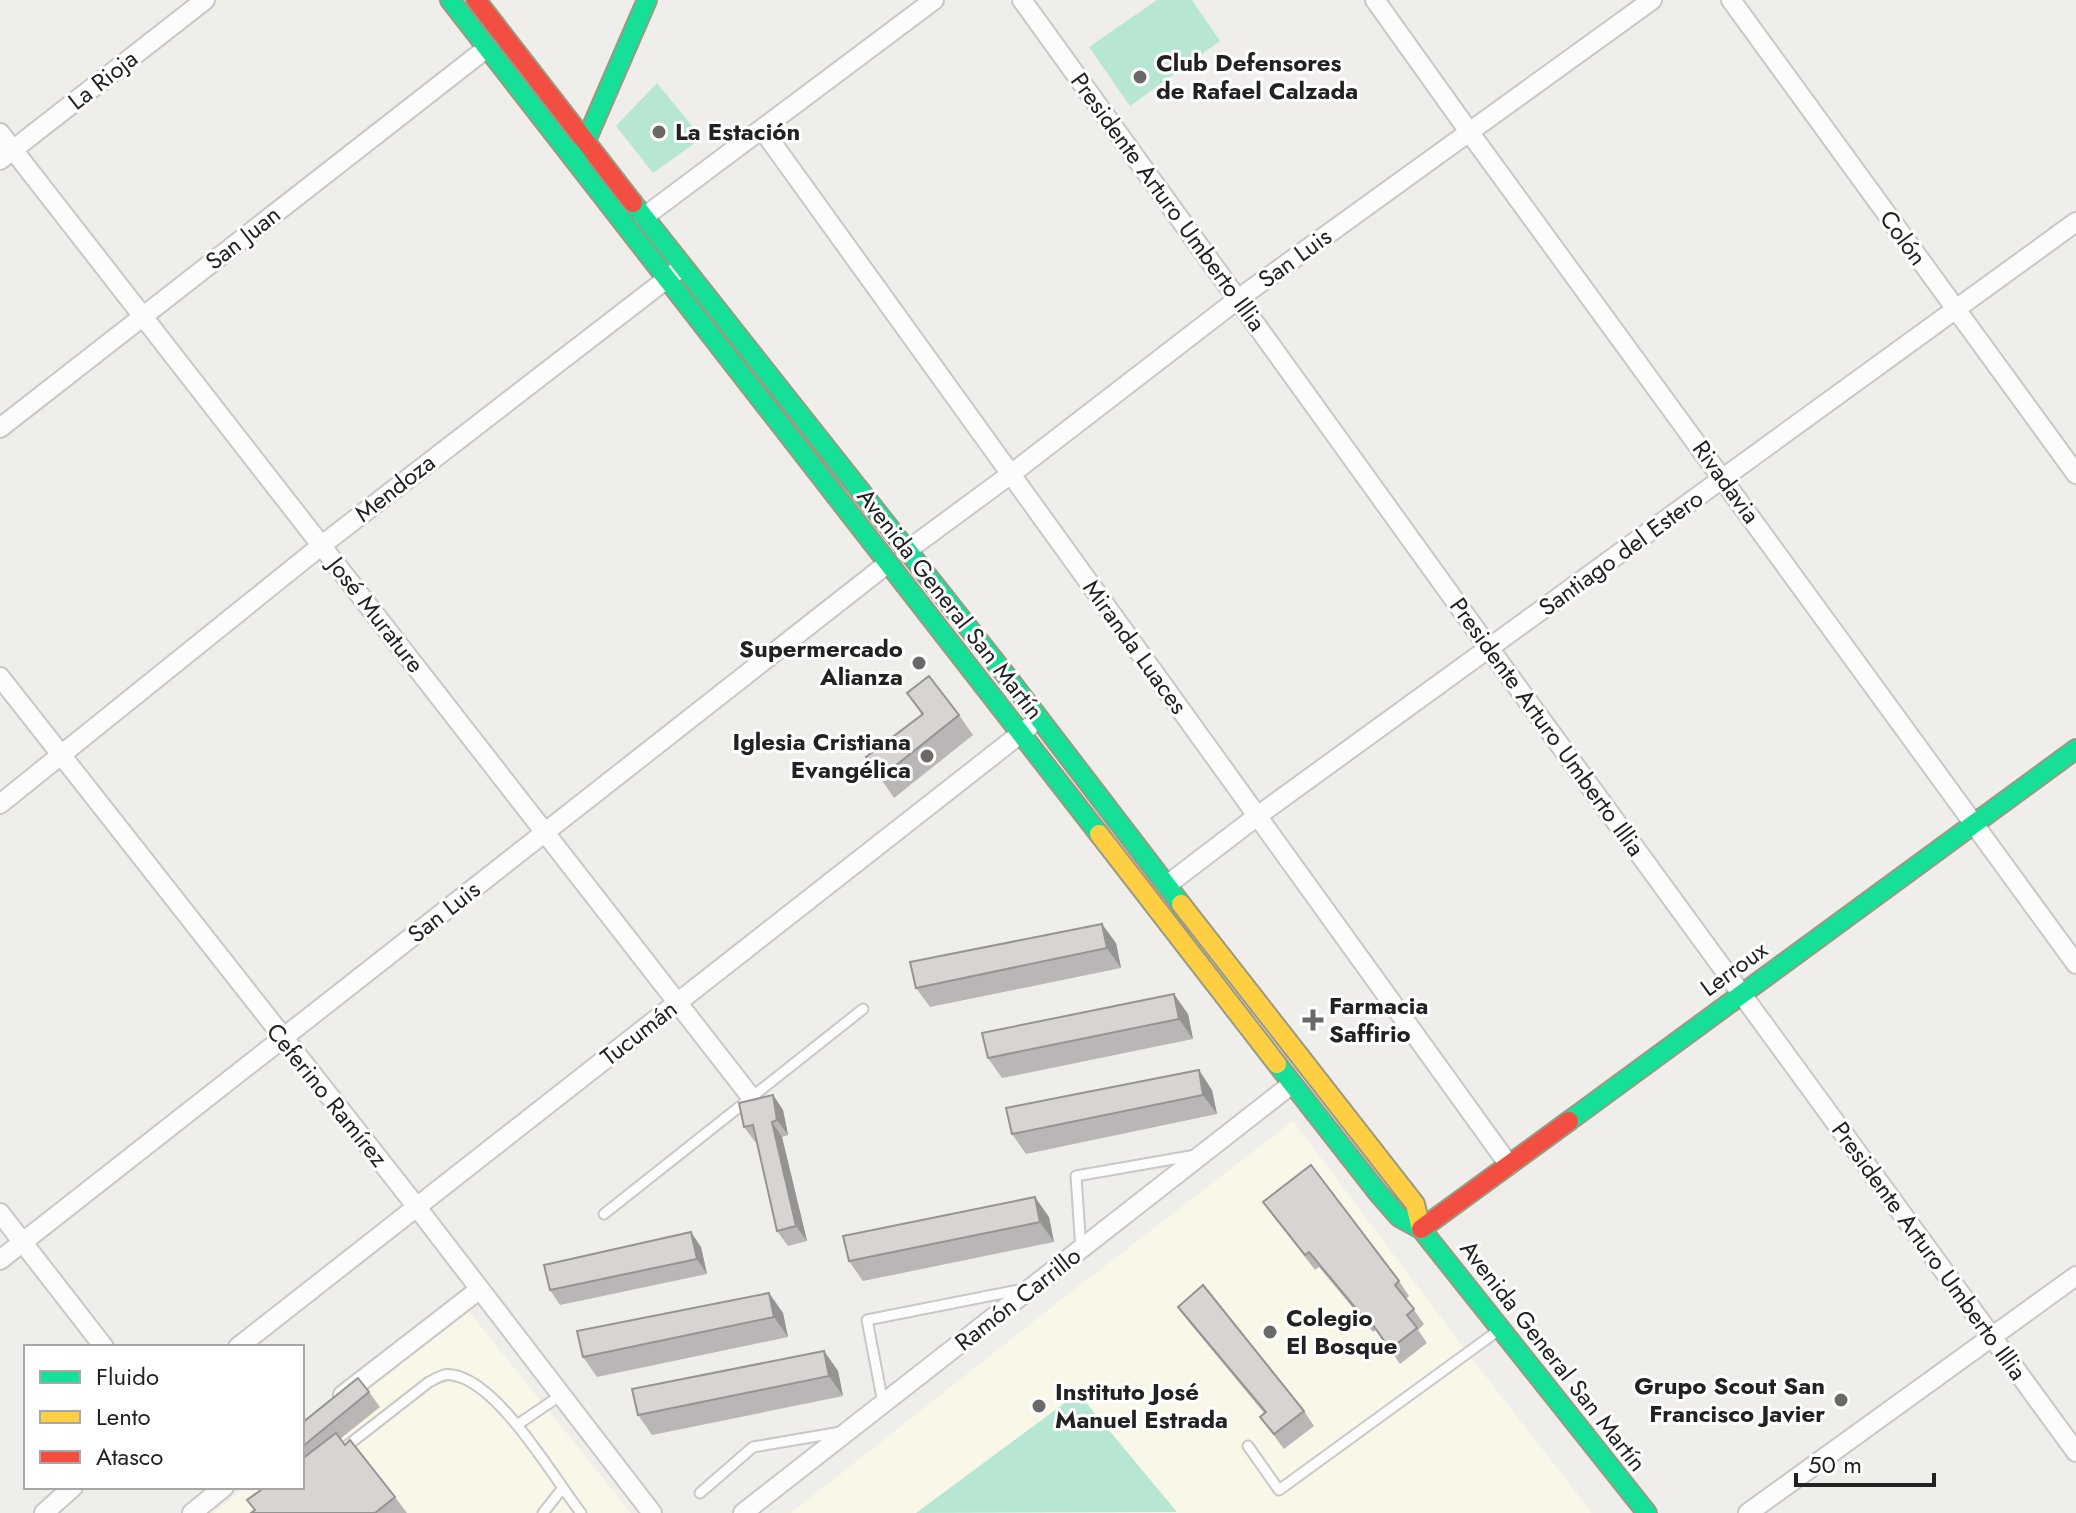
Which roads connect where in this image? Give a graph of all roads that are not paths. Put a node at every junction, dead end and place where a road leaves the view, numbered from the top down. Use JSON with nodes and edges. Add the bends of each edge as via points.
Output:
{"nodes":[{"id":1,"x":205,"y":0,"type":"edge"},
{"id":2,"x":450,"y":0,"type":"edge"},
{"id":3,"x":476,"y":0,"type":"edge"},
{"id":4,"x":647,"y":0,"type":"edge"},
{"id":5,"x":934,"y":0,"type":"edge"},
{"id":6,"x":1022,"y":0,"type":"edge"},
{"id":7,"x":1375,"y":0,"type":"edge"},
{"id":8,"x":1652,"y":0,"type":"edge"},
{"id":9,"x":1731,"y":0,"type":"edge"},
{"id":10,"x":487,"y":48,"type":"junction"},
{"id":11,"x":762,"y":129,"type":"junction"},
{"id":12,"x":0,"y":133,"type":"edge"},
{"id":13,"x":1470,"y":133,"type":"junction"},
{"id":14,"x":587,"y":142,"type":"junction"},
{"id":15,"x":7,"y":155,"type":"edge"},
{"id":16,"x":575,"y":159,"type":"junction"},
{"id":17,"x":644,"y":217,"type":"junction"},
{"id":18,"x":2076,"y":222,"type":"edge"},
{"id":19,"x":674,"y":273,"type":"junction"},
{"id":20,"x":1238,"y":299,"type":"junction"},
{"id":21,"x":1955,"y":310,"type":"junction"},
{"id":22,"x":143,"y":315,"type":"junction"},
{"id":23,"x":0,"y":428,"type":"edge"},
{"id":24,"x":1011,"y":474,"type":"junction"},
{"id":25,"x":2076,"y":474,"type":"edge"},
{"id":26,"x":1724,"y":479,"type":"junction"},
{"id":27,"x":322,"y":545,"type":"junction"},
{"id":28,"x":905,"y":552,"type":"junction"},
{"id":29,"x":887,"y":564,"type":"junction"},
{"id":30,"x":1489,"y":648,"type":"junction"},
{"id":31,"x":0,"y":677,"type":"edge"},
{"id":32,"x":1039,"y":719,"type":"junction"},
{"id":33,"x":1021,"y":735,"type":"junction"},
{"id":34,"x":2076,"y":749,"type":"edge"},
{"id":35,"x":61,"y":753,"type":"junction"},
{"id":36,"x":0,"y":804,"type":"edge"},
{"id":37,"x":1256,"y":817,"type":"junction"},
{"id":38,"x":1974,"y":825,"type":"junction"},
{"id":39,"x":545,"y":831,"type":"junction"},
{"id":40,"x":1167,"y":885,"type":"junction"},
{"id":41,"x":2076,"y":964,"type":"edge"},
{"id":42,"x":1741,"y":993,"type":"junction"},
{"id":43,"x":679,"y":1002,"type":"junction"},
{"id":44,"x":863,"y":1009,"type":"dead end"},
{"id":45,"x":283,"y":1040,"type":"junction"},
{"id":46,"x":1292,"y":1084,"type":"junction"},
{"id":47,"x":751,"y":1097,"type":"junction"},
{"id":48,"x":1202,"y":1154,"type":"junction"},
{"id":49,"x":1509,"y":1165,"type":"junction"},
{"id":50,"x":416,"y":1206,"type":"junction"},
{"id":51,"x":0,"y":1213,"type":"edge"},
{"id":52,"x":604,"y":1214,"type":"dead end"},
{"id":53,"x":1421,"y":1229,"type":"junction"},
{"id":54,"x":23,"y":1242,"type":"junction"},
{"id":55,"x":1081,"y":1250,"type":"junction"},
{"id":56,"x":0,"y":1260,"type":"edge"},
{"id":57,"x":2076,"y":1276,"type":"edge"},
{"id":58,"x":1034,"y":1287,"type":"junction"},
{"id":59,"x":480,"y":1289,"type":"junction"},
{"id":60,"x":1502,"y":1328,"type":"junction"},
{"id":61,"x":1992,"y":1337,"type":"junction"},
{"id":62,"x":102,"y":1345,"type":"edge"},
{"id":63,"x":241,"y":1345,"type":"edge"},
{"id":64,"x":561,"y":1395,"type":"junction"},
{"id":65,"x":883,"y":1403,"type":"junction"},
{"id":66,"x":326,"y":1408,"type":"edge"},
{"id":67,"x":517,"y":1425,"type":"junction"},
{"id":68,"x":849,"y":1431,"type":"junction"},
{"id":69,"x":1248,"y":1446,"type":"dead end"},
{"id":70,"x":340,"y":1452,"type":"edge"},
{"id":71,"x":2076,"y":1452,"type":"edge"},
{"id":72,"x":71,"y":1489,"type":"edge"},
{"id":73,"x":219,"y":1489,"type":"edge"},
{"id":74,"x":562,"y":1489,"type":"junction"},
{"id":75,"x":700,"y":1493,"type":"dead end"},
{"id":76,"x":44,"y":1513,"type":"edge"},
{"id":77,"x":192,"y":1513,"type":"edge"},
{"id":78,"x":543,"y":1513,"type":"edge"},
{"id":79,"x":581,"y":1513,"type":"edge"},
{"id":80,"x":652,"y":1513,"type":"edge"},
{"id":81,"x":743,"y":1513,"type":"edge"},
{"id":82,"x":1647,"y":1513,"type":"edge"},
{"id":83,"x":1748,"y":1513,"type":"edge"}],
"edges":[{"from":1,"to":15,"type":"street","name":"La Rioja"},
{"from":2,"to":10,"type":"main road","name":"Avenida General San Martín"},
{"from":3,"to":14,"type":"main road","name":"Avenida General San Martín"},
{"from":4,"to":14,"type":"main road"},
{"from":5,"to":11,"type":"street"},
{"from":6,"to":20,"type":"street","name":"Presidente Arturo Umberto Illia"},
{"from":7,"to":13,"type":"street","name":"Rivadavia"},
{"from":8,"to":13,"type":"street","name":"San Luis"},
{"from":9,"to":21,"type":"street","name":"Colón"},
{"from":10,"to":16,"type":"main road","name":"Avenida General San Martín"},
{"from":10,"to":22,"type":"street","name":"San Juan"},
{"from":11,"to":17,"type":"street"},
{"from":11,"to":24,"type":"street","name":"Miranda Luaces"},
{"from":12,"to":15,"type":"street","name":"José Murature"},
{"from":13,"to":20,"type":"street","name":"San Luis"},
{"from":13,"to":26,"type":"street","name":"Rivadavia"},
{"from":14,"to":16,"type":"main road"},
{"from":14,"to":17,"type":"main road","name":"Avenida General San Martín"},
{"from":15,"to":22,"type":"street","name":"José Murature"},
{"from":16,"to":19,"type":"main road","name":"Avenida General San Martín"},
{"from":17,"to":19,"type":"main road","name":"Avenida General San Martín"},
{"from":18,"to":21,"type":"street","name":"Santiago del Estero"},
{"from":19,"to":27,"type":"street","name":"Mendoza"},
{"from":19,"to":28,"type":"main road","name":"Avenida General San Martín"},
{"from":19,"to":29,"type":"main road","name":"Avenida General San Martín"},
{"from":20,"to":24,"type":"street","name":"San Luis"},
{"from":20,"to":30,"type":"street","name":"Presidente Arturo Umberto Illia"},
{"from":21,"to":25,"type":"street","name":"Colón"},
{"from":21,"to":26,"type":"street","name":"Santiago del Estero"},
{"from":22,"to":23,"type":"street","name":"San Juan"},
{"from":22,"to":27,"type":"street","name":"José Murature"},
{"from":24,"to":28,"type":"street","name":"San Luis"},
{"from":24,"to":37,"type":"street","name":"Miranda Luaces"},
{"from":26,"to":30,"type":"street","name":"Santiago del Estero"},
{"from":26,"to":38,"type":"street","name":"Rivadavia"},
{"from":27,"to":35,"type":"street","name":"Mendoza"},
{"from":27,"to":39,"type":"street","name":"José Murature"},
{"from":28,"to":32,"type":"main road","name":"Avenida General San Martín"},
{"from":29,"to":33,"type":"main road","name":"Avenida General San Martín"},
{"from":29,"to":39,"type":"street","name":"San Luis"},
{"from":30,"to":37,"type":"street","name":"Santiago del Estero"},
{"from":30,"to":42,"type":"street","name":"Presidente Arturo Umberto Illia"},
{"from":31,"to":35,"type":"street","name":"Ceferino Ramírez"},
{"from":32,"to":33,"type":"street","name":"Tucumán"},
{"from":32,"to":40,"type":"main road","name":"Avenida General San Martín"},
{"from":33,"to":43,"type":"street","name":"Tucumán"},
{"from":33,"to":46,"type":"main road","name":"Avenida General San Martín"},
{"from":34,"to":38,"type":"main road","name":"Lerroux"},
{"from":35,"to":36,"type":"street","name":"Mendoza"},
{"from":35,"to":45,"type":"street","name":"Ceferino Ramírez"},
{"from":37,"to":40,"type":"street","name":"Santiago del Estero"},
{"from":37,"to":49,"type":"street","name":"Miranda Luaces"},
{"from":38,"to":41,"type":"street","name":"Rivadavia"},
{"from":38,"to":42,"type":"main road","name":"Lerroux"},
{"from":39,"to":43,"type":"street","name":"José Murature"},
{"from":39,"to":45,"type":"street","name":"San Luis"},
{"from":40,"to":53,"type":"main road","name":"Avenida General San Martín","via":[[1415,1204]]},
{"from":42,"to":49,"type":"main road","name":"Lerroux"},
{"from":42,"to":61,"type":"street","name":"Presidente Arturo Umberto Illia"},
{"from":43,"to":47,"type":"street","name":"José Murature"},
{"from":43,"to":50,"type":"street","name":"Tucumán"},
{"from":44,"to":47,"type":"lane"},
{"from":45,"to":50,"type":"street","name":"Ceferino Ramírez"},
{"from":45,"to":54,"type":"street","name":"San Luis"},
{"from":46,"to":48,"type":"street","name":"Ramón Carrillo"},
{"from":46,"to":53,"type":"main road","name":"Avenida General San Martín","via":[[1399,1217]]},
{"from":47,"to":52,"type":"lane"},
{"from":48,"to":55,"type":"street","name":"Ramón Carrillo"},
{"from":48,"to":55,"type":"lane","via":[[1076,1176]]},
{"from":49,"to":53,"type":"main road","name":"Lerroux"},
{"from":50,"to":59,"type":"street","name":"Ceferino Ramírez"},
{"from":50,"to":63,"type":"street","name":"Tucumán"},
{"from":51,"to":54,"type":"street"},
{"from":53,"to":60,"type":"main road","name":"Avenida General San Martín"},
{"from":54,"to":56,"type":"street","name":"San Luis"},
{"from":54,"to":62,"type":"street"},
{"from":55,"to":58,"type":"street","name":"Ramón Carrillo"},
{"from":57,"to":61,"type":"street"},
{"from":58,"to":65,"type":"street","name":"Ramón Carrillo"},
{"from":58,"to":65,"type":"lane","via":[[867,1320]]},
{"from":59,"to":64,"type":"street","name":"Ceferino Ramírez"},
{"from":59,"to":66,"type":"street"},
{"from":60,"to":69,"type":"lane","via":[[1279,1490]]},
{"from":60,"to":82,"type":"main road","name":"Avenida General San Martín"},
{"from":61,"to":71,"type":"street","name":"Presidente Arturo Umberto Illia"},
{"from":61,"to":83,"type":"street"},
{"from":64,"to":67,"type":"lane"},
{"from":64,"to":80,"type":"street","name":"Ceferino Ramírez"},
{"from":65,"to":68,"type":"street","name":"Ramón Carrillo"},
{"from":67,"to":70,"type":"lane","via":[[477,1385],[443,1375]]},
{"from":67,"to":74,"type":"lane"},
{"from":68,"to":75,"type":"lane","via":[[753,1447]]},
{"from":68,"to":81,"type":"street","name":"Ramón Carrillo"},
{"from":72,"to":76,"type":"street"},
{"from":73,"to":77,"type":"street"},
{"from":74,"to":78,"type":"lane"},
{"from":74,"to":79,"type":"lane"}]}
